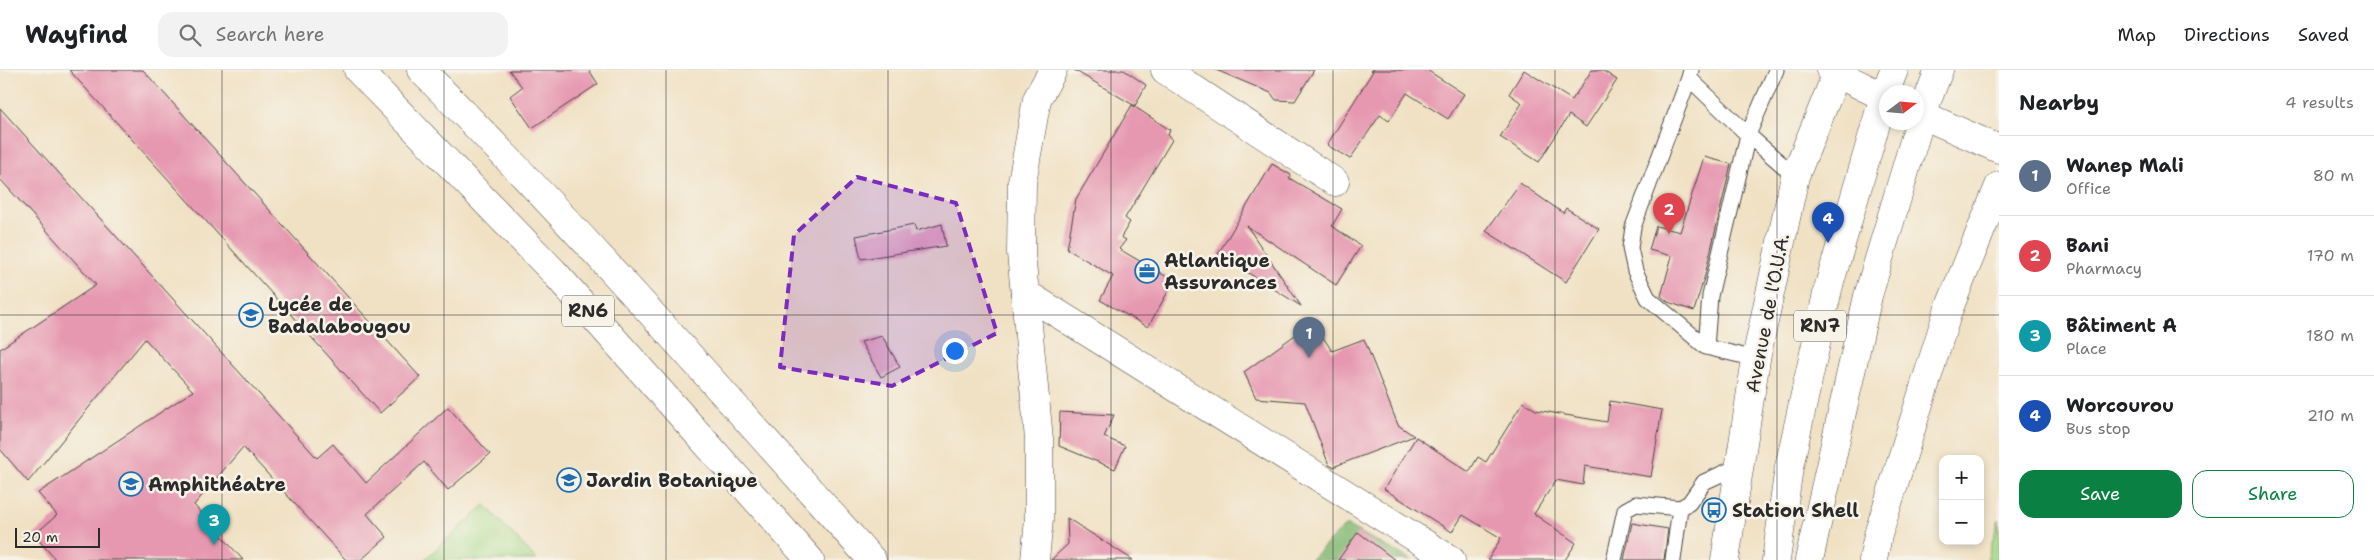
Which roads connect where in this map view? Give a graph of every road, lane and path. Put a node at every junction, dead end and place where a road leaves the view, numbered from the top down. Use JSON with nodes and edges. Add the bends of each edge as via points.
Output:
{"nodes":[{"id":1,"x":358,"y":70,"type":"edge"},
{"id":2,"x":421,"y":70,"type":"edge"},
{"id":3,"x":1052,"y":70,"type":"edge"},
{"id":4,"x":1164,"y":70,"type":"edge"},
{"id":5,"x":1776,"y":70,"type":"edge"},
{"id":6,"x":1894,"y":70,"type":"edge"},
{"id":7,"x":1939,"y":70,"type":"edge"},
{"id":8,"x":1834,"y":71,"type":"edge"},
{"id":9,"x":1690,"y":74,"type":"edge"},
{"id":10,"x":1889,"y":85,"type":"edge"},
{"id":11,"x":1879,"y":94,"type":"edge"},
{"id":12,"x":1924,"y":102,"type":"edge"},
{"id":13,"x":1924,"y":115,"type":"edge"},
{"id":14,"x":1879,"y":117,"type":"edge"},
{"id":15,"x":1914,"y":130,"type":"edge"},
{"id":16,"x":1748,"y":135,"type":"junction"},
{"id":17,"x":1999,"y":149,"type":"edge"},
{"id":18,"x":1795,"y":176,"type":"junction"},
{"id":19,"x":1335,"y":182,"type":"dead end"},
{"id":20,"x":1999,"y":186,"type":"edge"},
{"id":21,"x":1025,"y":293,"type":"junction"},
{"id":22,"x":1706,"y":347,"type":"junction"},
{"id":23,"x":1756,"y":359,"type":"junction"},
{"id":24,"x":1739,"y":466,"type":"junction"},
{"id":25,"x":1680,"y":508,"type":"junction"},
{"id":26,"x":810,"y":560,"type":"edge"},
{"id":27,"x":872,"y":560,"type":"edge"},
{"id":28,"x":1035,"y":560,"type":"edge"},
{"id":29,"x":1451,"y":560,"type":"edge"},
{"id":30,"x":1614,"y":560,"type":"edge"},
{"id":31,"x":1674,"y":560,"type":"edge"},
{"id":32,"x":1725,"y":560,"type":"edge"},
{"id":33,"x":1776,"y":560,"type":"edge"},
{"id":34,"x":1809,"y":560,"type":"edge"},
{"id":35,"x":1873,"y":560,"type":"edge"}],
"edges":[{"from":1,"to":26,"type":"main road","number":"RN6","via":[[552,270]]},
{"from":2,"to":27,"type":"main road","number":"RN6","via":[[496,145]]},
{"from":3,"to":21,"type":"main road","via":[[1036,99],[1022,182],[1021,253]]},
{"from":4,"to":19,"type":"main road"},
{"from":5,"to":16,"type":"lane"},
{"from":6,"to":10,"type":"main road","number":"RN7"},
{"from":7,"to":12,"type":"main road","number":"RN7"},
{"from":8,"to":11,"type":"main road"},
{"from":8,"to":18,"type":"main road","name":"Avenue de l'O.U.A."},
{"from":9,"to":16,"type":"lane"},
{"from":9,"to":22,"type":"lane","via":[[1633,227],[1630,248],[1648,298]]},
{"from":13,"to":17,"type":"main road"},
{"from":14,"to":33,"type":"main road","number":"RN7","via":[[1828,289],[1790,467]]},
{"from":15,"to":34,"type":"main road","number":"RN7","via":[[1868,296]]},
{"from":16,"to":18,"type":"lane"},
{"from":16,"to":22,"type":"lane","via":[[1710,296]]},
{"from":18,"to":23,"type":"main road","name":"Avenue de l'O.U.A."},
{"from":20,"to":35,"type":"main road","via":[[1948,311]]},
{"from":21,"to":28,"type":"main road","via":[[1039,439],[1039,519]]},
{"from":21,"to":29,"type":"main road"},
{"from":22,"to":23,"type":"lane"},
{"from":23,"to":24,"type":"main road","name":"Avenue de l'O.U.A."},
{"from":24,"to":25,"type":"lane","via":[[1704,482],[1689,503]]},
{"from":24,"to":32,"type":"main road","name":"Avenue de l'O.U.A."},
{"from":25,"to":30,"type":"lane","via":[[1636,504],[1625,510]]},
{"from":25,"to":31,"type":"lane"}]}
